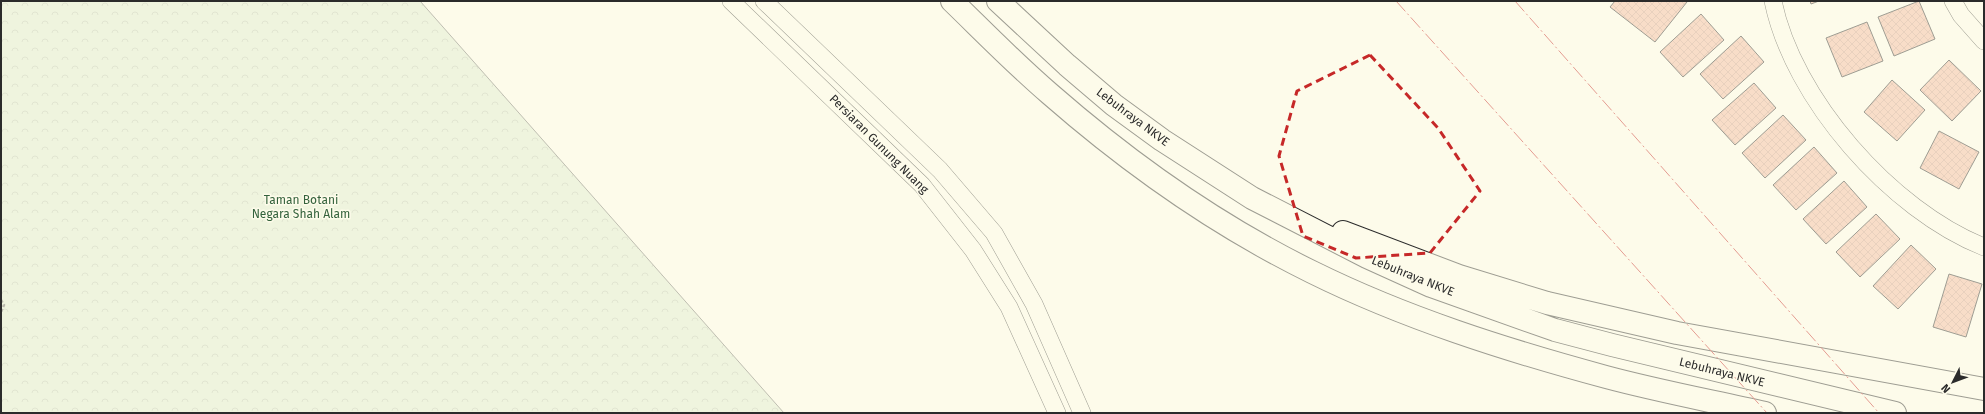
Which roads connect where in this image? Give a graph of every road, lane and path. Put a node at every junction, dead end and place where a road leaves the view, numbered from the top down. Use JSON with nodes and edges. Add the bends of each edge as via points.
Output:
{"nodes":[{"id":1,"x":732,"y":1,"type":"edge"},
{"id":2,"x":764,"y":1,"type":"edge"},
{"id":3,"x":952,"y":1,"type":"edge"},
{"id":4,"x":998,"y":1,"type":"edge"},
{"id":5,"x":1772,"y":1,"type":"edge"},
{"id":6,"x":1953,"y":1,"type":"edge"},
{"id":7,"x":1984,"y":42,"type":"edge"},
{"id":8,"x":1252,"y":198,"type":"junction"},
{"id":9,"x":1984,"y":246,"type":"edge"},
{"id":10,"x":1,"y":300,"type":"edge"},
{"id":11,"x":1,"y":312,"type":"edge"},
{"id":12,"x":1984,"y":389,"type":"edge"},
{"id":13,"x":1057,"y":413,"type":"edge"},
{"id":14,"x":1082,"y":413,"type":"edge"},
{"id":15,"x":1765,"y":413,"type":"edge"},
{"id":16,"x":1895,"y":413,"type":"edge"}],
"edges":[{"from":1,"to":13,"type":"street","name":"Persiaran Gunung Nuang","via":[[922,185],[973,250],[1009,307]]},
{"from":2,"to":14,"type":"street","name":"Persiaran Gunung Nuang","via":[[940,170],[994,233],[1034,304]]},
{"from":3,"to":15,"type":"highway","via":[[1049,94],[1131,159],[1202,209],[1312,272],[1413,315],[1542,358],[1608,378]]},
{"from":4,"to":8,"type":"highway","name":"Lebuhraya NKVE","via":[[1114,105],[1162,140]]},
{"from":5,"to":9,"type":"street","via":[[1792,59],[1806,85],[1839,131],[1876,173],[1911,204],[1940,224]]},
{"from":6,"to":7,"type":"street","via":[[1961,15]]},
{"from":8,"to":12,"type":"highway","via":[[1459,276],[1547,303],[1677,333]]},
{"from":8,"to":16,"type":"highway","name":"Lebuhraya NKVE","via":[[1367,257],[1431,286],[1548,327],[1612,345]]},
{"from":10,"to":11,"type":"path","via":[[4,305]]}]}
